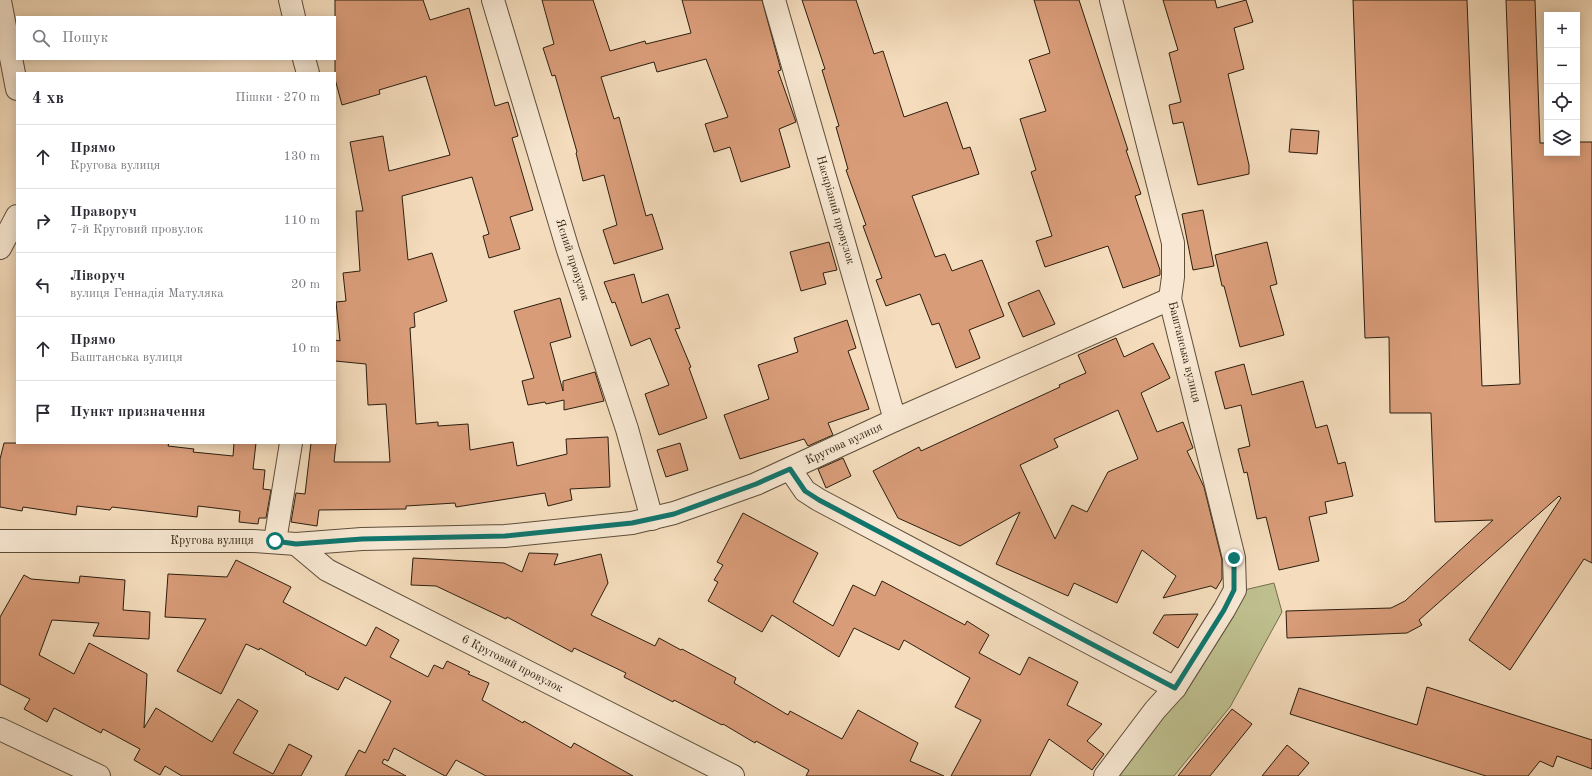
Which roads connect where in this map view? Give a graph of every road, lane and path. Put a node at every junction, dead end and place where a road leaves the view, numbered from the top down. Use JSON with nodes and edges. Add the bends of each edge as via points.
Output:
{"nodes":[{"id":1,"x":290,"y":0,"type":"edge"},
{"id":2,"x":493,"y":0,"type":"edge"},
{"id":3,"x":774,"y":0,"type":"edge"},
{"id":4,"x":1110,"y":0,"type":"edge"},
{"id":5,"x":0,"y":1,"type":"edge"},
{"id":6,"x":294,"y":16,"type":"edge"},
{"id":7,"x":304,"y":60,"type":"edge"},
{"id":8,"x":308,"y":72,"type":"edge"},
{"id":9,"x":16,"y":84,"type":"edge"},
{"id":10,"x":16,"y":218,"type":"edge"},
{"id":11,"x":0,"y":248,"type":"edge"},
{"id":12,"x":1170,"y":299,"type":"junction"},
{"id":13,"x":895,"y":420,"type":"junction"},
{"id":14,"x":292,"y":444,"type":"edge"},
{"id":15,"x":790,"y":469,"type":"junction"},
{"id":16,"x":652,"y":519,"type":"junction"},
{"id":17,"x":0,"y":541,"type":"edge"},
{"id":18,"x":286,"y":543,"type":"junction"},
{"id":19,"x":1175,"y":688,"type":"junction"},
{"id":20,"x":0,"y":729,"type":"edge"},
{"id":21,"x":98,"y":776,"type":"edge"},
{"id":22,"x":733,"y":776,"type":"edge"},
{"id":23,"x":1105,"y":776,"type":"edge"}],
"edges":[{"from":1,"to":6,"type":"street"},
{"from":2,"to":16,"type":"street","name":"Ясний провулок","via":[[568,250],[627,429]]},
{"from":3,"to":13,"type":"street","name":"Наскрізний провулок"},
{"from":4,"to":12,"type":"street","name":"Баштанська вулиця","via":[[1173,244]]},
{"from":5,"to":9,"type":"street"},
{"from":7,"to":8,"type":"street"},
{"from":10,"to":11,"type":"street"},
{"from":12,"to":13,"type":"street","name":"Кругова вулиця"},
{"from":12,"to":19,"type":"street","name":"Баштанська вулиця","via":[[1234,558],[1234,590]]},
{"from":13,"to":15,"type":"street","name":"Кругова вулиця"},
{"from":14,"to":18,"type":"street"},
{"from":15,"to":16,"type":"street","name":"Кругова вулиця","via":[[674,514]]},
{"from":15,"to":19,"type":"street","via":[[805,491],[819,500]]},
{"from":16,"to":18,"type":"street","name":"Кругова вулиця","via":[[505,536]]},
{"from":17,"to":18,"type":"street","name":"Кругова вулиця"},
{"from":18,"to":22,"type":"street","name":"6 Круговий провулок","via":[[327,570]]},
{"from":19,"to":23,"type":"street","name":"Баштанська вулиця"},
{"from":20,"to":21,"type":"street"}]}
